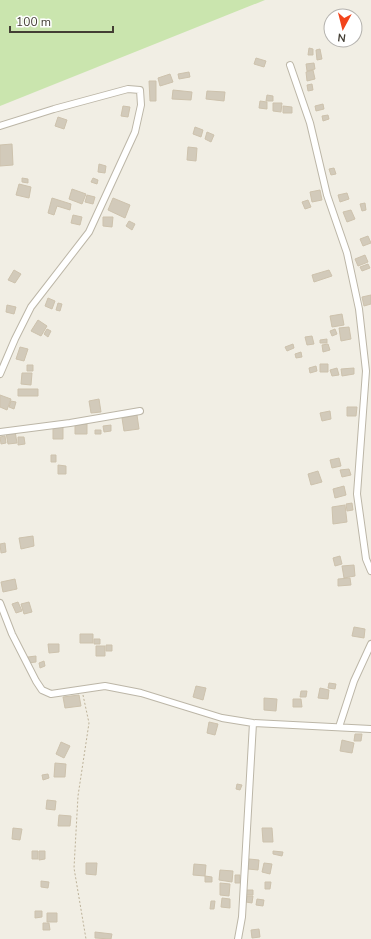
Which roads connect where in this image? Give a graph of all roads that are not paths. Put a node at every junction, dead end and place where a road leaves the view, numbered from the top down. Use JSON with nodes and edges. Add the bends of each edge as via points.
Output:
{"nodes":[{"id":1,"x":290,"y":65,"type":"dead end"},
{"id":2,"x":0,"y":126,"type":"edge"},
{"id":3,"x":0,"y":374,"type":"edge"},
{"id":4,"x":140,"y":411,"type":"dead end"},
{"id":5,"x":0,"y":432,"type":"edge"},
{"id":6,"x":371,"y":571,"type":"edge"},
{"id":7,"x":0,"y":603,"type":"edge"},
{"id":8,"x":371,"y":644,"type":"edge"},
{"id":9,"x":253,"y":723,"type":"junction"},
{"id":10,"x":339,"y":727,"type":"junction"},
{"id":11,"x":371,"y":729,"type":"edge"},
{"id":12,"x":238,"y":939,"type":"edge"}],
"edges":[{"from":1,"to":6,"type":"street","via":[[310,123],[327,195],[347,253],[359,309],[366,371],[356,494],[366,558]]},
{"from":2,"to":3,"type":"street","via":[[128,89],[140,90],[141,105],[135,132],[89,232],[31,307]]},
{"from":4,"to":5,"type":"street","via":[[70,424]]},
{"from":7,"to":9,"type":"street","via":[[12,634],[42,690],[51,694],[105,686],[120,688],[222,718]]},
{"from":8,"to":10,"type":"street","via":[[354,681]]},
{"from":9,"to":10,"type":"street"},
{"from":9,"to":12,"type":"street","via":[[242,917]]},
{"from":10,"to":11,"type":"street"}]}
